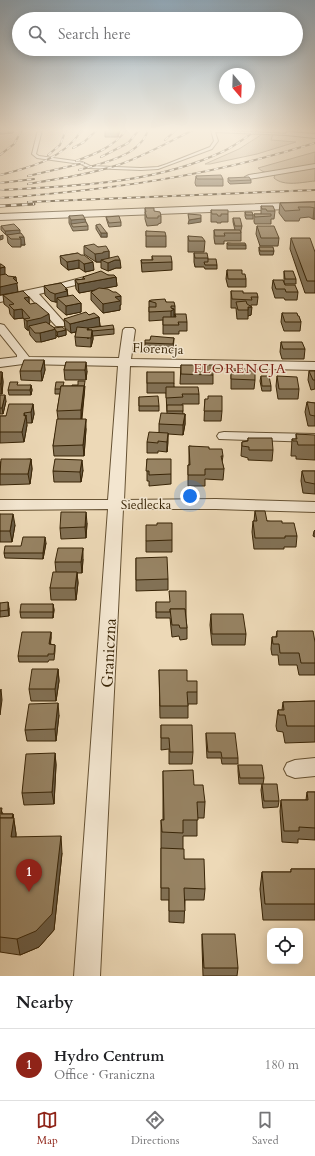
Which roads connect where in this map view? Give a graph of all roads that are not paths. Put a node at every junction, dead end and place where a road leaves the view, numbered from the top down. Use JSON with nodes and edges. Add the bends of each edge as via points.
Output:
{"nodes":[{"id":1,"x":258,"y":176,"type":"edge"},
{"id":2,"x":249,"y":177,"type":"edge"},
{"id":3,"x":315,"y":205,"type":"edge"},
{"id":4,"x":0,"y":217,"type":"edge"},
{"id":5,"x":92,"y":278,"type":"edge"},
{"id":6,"x":32,"y":293,"type":"junction"},
{"id":7,"x":0,"y":300,"type":"edge"},
{"id":8,"x":60,"y":324,"type":"dead end"},
{"id":9,"x":0,"y":327,"type":"edge"},
{"id":10,"x":129,"y":330,"type":"dead end"},
{"id":11,"x":23,"y":360,"type":"junction"},
{"id":12,"x":124,"y":361,"type":"junction"},
{"id":13,"x":0,"y":363,"type":"edge"},
{"id":14,"x":315,"y":366,"type":"edge"},
{"id":15,"x":224,"y":436,"type":"dead end"},
{"id":16,"x":315,"y":438,"type":"edge"},
{"id":17,"x":117,"y":504,"type":"junction"},
{"id":18,"x":0,"y":505,"type":"edge"},
{"id":19,"x":315,"y":507,"type":"edge"},
{"id":20,"x":87,"y":976,"type":"edge"}],
"edges":[{"from":1,"to":2,"type":"street"},
{"from":3,"to":4,"type":"street"},
{"from":5,"to":6,"type":"street"},
{"from":6,"to":7,"type":"street"},
{"from":6,"to":8,"type":"street"},
{"from":9,"to":11,"type":"street","via":[[23,355]]},
{"from":10,"to":12,"type":"street","name":"Graniczna"},
{"from":11,"to":12,"type":"street","name":"Florencja"},
{"from":11,"to":13,"type":"street","name":"Florencja"},
{"from":12,"to":14,"type":"street","name":"Florencja"},
{"from":12,"to":17,"type":"street","name":"Graniczna"},
{"from":15,"to":16,"type":"street"},
{"from":17,"to":18,"type":"street","name":"Siedlecka"},
{"from":17,"to":19,"type":"street","name":"Siedlecka"},
{"from":17,"to":20,"type":"street","name":"Graniczna"}]}
